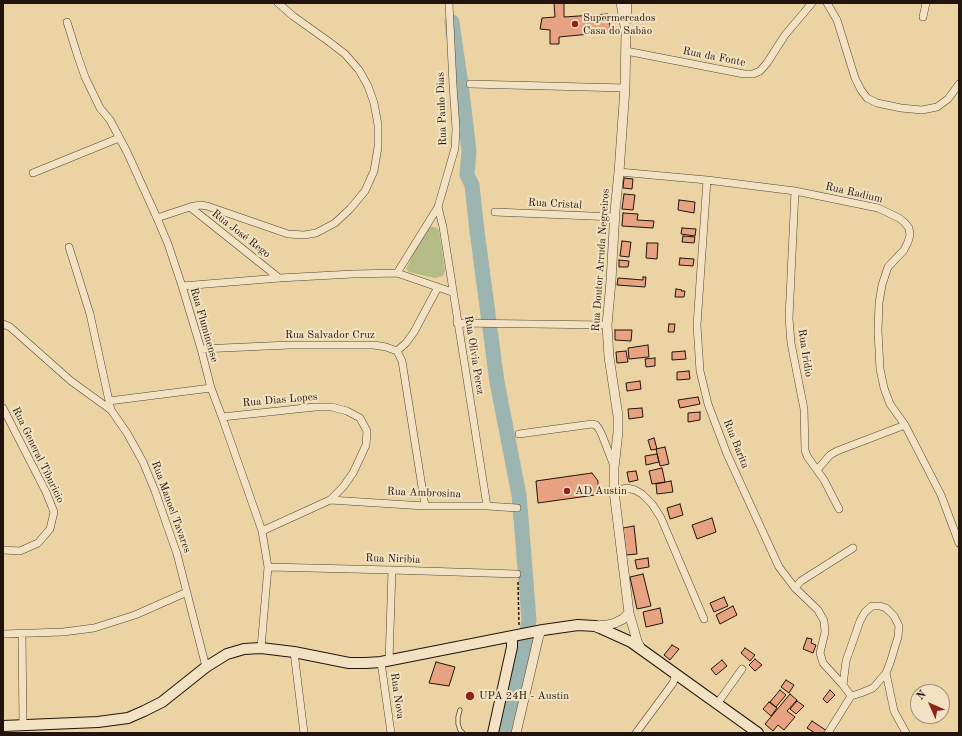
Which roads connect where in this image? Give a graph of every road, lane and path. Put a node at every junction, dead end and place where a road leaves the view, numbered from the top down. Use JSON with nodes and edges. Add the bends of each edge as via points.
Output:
{"nodes":[{"id":1,"x":278,"y":3,"type":"edge"},
{"id":2,"x":449,"y":3,"type":"edge"},
{"id":3,"x":622,"y":3,"type":"edge"},
{"id":4,"x":628,"y":3,"type":"edge"},
{"id":5,"x":812,"y":3,"type":"edge"},
{"id":6,"x":827,"y":3,"type":"edge"},
{"id":7,"x":926,"y":3,"type":"edge"},
{"id":8,"x":923,"y":17,"type":"dead end"},
{"id":9,"x":68,"y":22,"type":"dead end"},
{"id":10,"x":626,"y":32,"type":"junction"},
{"id":11,"x":626,"y":51,"type":"junction"},
{"id":12,"x":470,"y":84,"type":"dead end"},
{"id":13,"x":959,"y":84,"type":"edge"},
{"id":14,"x":625,"y":88,"type":"junction"},
{"id":15,"x":119,"y":138,"type":"junction"},
{"id":16,"x":619,"y":172,"type":"junction"},
{"id":17,"x":33,"y":173,"type":"dead end"},
{"id":18,"x":707,"y":180,"type":"junction"},
{"id":19,"x":795,"y":191,"type":"junction"},
{"id":20,"x":190,"y":207,"type":"junction"},
{"id":21,"x":438,"y":207,"type":"junction"},
{"id":22,"x":495,"y":212,"type":"dead end"},
{"id":23,"x":615,"y":217,"type":"junction"},
{"id":24,"x":157,"y":218,"type":"junction"},
{"id":25,"x":69,"y":247,"type":"dead end"},
{"id":26,"x":397,"y":273,"type":"junction"},
{"id":27,"x":279,"y":278,"type":"junction"},
{"id":28,"x":182,"y":286,"type":"junction"},
{"id":29,"x":438,"y":287,"type":"junction"},
{"id":30,"x":452,"y":292,"type":"junction"},
{"id":31,"x":457,"y":323,"type":"junction"},
{"id":32,"x":3,"y":324,"type":"edge"},
{"id":33,"x":607,"y":325,"type":"junction"},
{"id":34,"x":200,"y":349,"type":"junction"},
{"id":35,"x":397,"y":351,"type":"junction"},
{"id":36,"x":211,"y":388,"type":"junction"},
{"id":37,"x":109,"y":401,"type":"junction"},
{"id":38,"x":3,"y":408,"type":"edge"},
{"id":39,"x":111,"y":410,"type":"junction"},
{"id":40,"x":222,"y":417,"type":"junction"},
{"id":41,"x":904,"y":425,"type":"junction"},
{"id":42,"x":519,"y":434,"type":"dead end"},
{"id":43,"x":614,"y":468,"type":"junction"},
{"id":44,"x":817,"y":470,"type":"junction"},
{"id":45,"x":614,"y":491,"type":"junction"},
{"id":46,"x":330,"y":500,"type":"junction"},
{"id":47,"x":425,"y":506,"type":"junction"},
{"id":48,"x":487,"y":506,"type":"junction"},
{"id":49,"x":517,"y":508,"type":"dead end"},
{"id":50,"x":839,"y":509,"type":"dead end"},
{"id":51,"x":262,"y":531,"type":"junction"},
{"id":52,"x":959,"y":543,"type":"edge"},
{"id":53,"x":853,"y":548,"type":"dead end"},
{"id":54,"x":3,"y":550,"type":"edge"},
{"id":55,"x":268,"y":567,"type":"junction"},
{"id":56,"x":392,"y":570,"type":"junction"},
{"id":57,"x":517,"y":574,"type":"joint"},
{"id":58,"x":795,"y":588,"type":"junction"},
{"id":59,"x":187,"y":592,"type":"junction"},
{"id":60,"x":629,"y":613,"type":"junction"},
{"id":61,"x":704,"y":619,"type":"dead end"},
{"id":62,"x":595,"y":626,"type":"junction"},
{"id":63,"x":543,"y":630,"type":"junction"},
{"id":64,"x":3,"y":634,"type":"edge"},
{"id":65,"x":22,"y":634,"type":"junction"},
{"id":66,"x":516,"y":635,"type":"junction"},
{"id":67,"x":261,"y":648,"type":"junction"},
{"id":68,"x":641,"y":649,"type":"junction"},
{"id":69,"x":294,"y":652,"type":"junction"},
{"id":70,"x":385,"y":662,"type":"junction"},
{"id":71,"x":206,"y":667,"type":"junction"},
{"id":72,"x":742,"y":669,"type":"dead end"},
{"id":73,"x":886,"y":673,"type":"junction"},
{"id":74,"x":676,"y":674,"type":"junction"},
{"id":75,"x":843,"y":685,"type":"junction"},
{"id":76,"x":851,"y":696,"type":"junction"},
{"id":77,"x":717,"y":704,"type":"junction"},
{"id":78,"x":460,"y":710,"type":"dead end"},
{"id":79,"x":23,"y":725,"type":"junction"},
{"id":80,"x":3,"y":726,"type":"edge"},
{"id":81,"x":304,"y":733,"type":"edge"},
{"id":82,"x":391,"y":733,"type":"edge"},
{"id":83,"x":464,"y":733,"type":"edge"},
{"id":84,"x":494,"y":733,"type":"edge"},
{"id":85,"x":516,"y":733,"type":"edge"},
{"id":86,"x":636,"y":733,"type":"edge"},
{"id":87,"x":757,"y":733,"type":"edge"},
{"id":88,"x":828,"y":733,"type":"edge"},
{"id":89,"x":906,"y":733,"type":"edge"}],
"edges":[{"from":1,"to":20,"type":"street","via":[[345,54],[359,70],[374,103],[378,125],[374,171],[365,191],[335,223],[304,236],[288,234],[207,206]]},
{"from":2,"to":21,"type":"street","name":"Rua Paulo Dias","via":[[455,148]]},
{"from":3,"to":10,"type":"street","name":"Rua Doutor Arruda Negreiros"},
{"from":4,"to":10,"type":"street"},
{"from":5,"to":11,"type":"street","name":"Rua da Fonte","via":[[785,35],[767,63],[753,74]]},
{"from":6,"to":13,"type":"street","via":[[837,20],[860,90],[867,98],[877,103],[922,110],[937,107],[948,99]]},
{"from":7,"to":8,"type":"street"},
{"from":9,"to":15,"type":"street","name":"Rua Fluminense","via":[[92,94]]},
{"from":10,"to":11,"type":"street","name":"Rua Doutor Arruda Negreiros"},
{"from":11,"to":14,"type":"street","name":"Rua Doutor Arruda Negreiros"},
{"from":12,"to":14,"type":"street"},
{"from":14,"to":16,"type":"street","name":"Rua Doutor Arruda Negreiros"},
{"from":15,"to":17,"type":"street"},
{"from":15,"to":24,"type":"street","name":"Rua Fluminense"},
{"from":16,"to":18,"type":"street","name":"Rua Radium"},
{"from":16,"to":23,"type":"street","name":"Rua Doutor Arruda Negreiros"},
{"from":18,"to":19,"type":"street","name":"Rua Radium"},
{"from":18,"to":58,"type":"street","name":"Rua Barita","via":[[698,325],[700,371],[708,404],[727,454],[773,556]]},
{"from":19,"to":41,"type":"street","name":"Rua Radium","via":[[878,208],[899,218],[909,228],[908,242],[888,267],[882,285],[878,331],[884,388],[890,404]]},
{"from":19,"to":44,"type":"street","name":"Rua Iridio","via":[[789,318],[791,343],[804,409],[805,450]]},
{"from":20,"to":24,"type":"street"},
{"from":20,"to":27,"type":"street","name":"Rua José Rego"},
{"from":21,"to":26,"type":"street","name":"Rua Paulo Dias"},
{"from":21,"to":30,"type":"street","name":"Rua Olivia Perez"},
{"from":22,"to":23,"type":"street","name":"Rua Cristal"},
{"from":23,"to":33,"type":"street","name":"Rua Doutor Arruda Negreiros"},
{"from":24,"to":28,"type":"street","name":"Rua Fluminense"},
{"from":25,"to":37,"type":"street","name":"Rua Manoel Tavares","via":[[90,314]]},
{"from":26,"to":27,"type":"street"},
{"from":26,"to":29,"type":"street"},
{"from":27,"to":28,"type":"street"},
{"from":28,"to":34,"type":"street","name":"Rua Fluminense"},
{"from":29,"to":30,"type":"street"},
{"from":29,"to":35,"type":"street","via":[[414,332]]},
{"from":30,"to":31,"type":"street","name":"Rua Olivia Perez"},
{"from":31,"to":33,"type":"street"},
{"from":31,"to":48,"type":"street","name":"Rua Olivia Perez"},
{"from":32,"to":39,"type":"street","via":[[10,327],[71,381]]},
{"from":33,"to":43,"type":"street","name":"Rua Doutor Arruda Negreiros","via":[[618,416]]},
{"from":34,"to":35,"type":"street","name":"Rua Salvador Cruz","via":[[374,345]]},
{"from":34,"to":36,"type":"street","name":"Rua Fluminense"},
{"from":35,"to":47,"type":"street","via":[[402,361]]},
{"from":36,"to":37,"type":"street"},
{"from":36,"to":40,"type":"street","name":"Rua Fluminense"},
{"from":37,"to":39,"type":"street","name":"Rua Manoel Tavares"},
{"from":38,"to":54,"type":"street","name":"Rua General Tiburicio","via":[[54,512],[50,529],[38,543],[20,551]]},
{"from":39,"to":59,"type":"street","name":"Rua Manoel Tavares","via":[[143,462],[177,554]]},
{"from":40,"to":46,"type":"street","name":"Rua Dias Lopes","via":[[332,407],[360,418],[367,431],[366,445],[353,473]]},
{"from":40,"to":51,"type":"street","name":"Rua Fluminense"},
{"from":41,"to":44,"type":"street","via":[[837,451]]},
{"from":41,"to":52,"type":"street","name":"Rua Radium","via":[[941,495]]},
{"from":42,"to":43,"type":"street","via":[[596,425]]},
{"from":43,"to":45,"type":"street","name":"Rua Doutor Arruda Negreiros"},
{"from":44,"to":50,"type":"street","name":"Rua Iridio"},
{"from":45,"to":60,"type":"street","name":"Rua Doutor Arruda Negreiros"},
{"from":45,"to":61,"type":"street","via":[[627,488],[635,490],[655,509]]},
{"from":46,"to":47,"type":"street","name":"Rua Ambrosina"},
{"from":46,"to":51,"type":"street","name":"Rua Dias Lopes"},
{"from":47,"to":48,"type":"street","name":"Rua Ambrosina"},
{"from":48,"to":49,"type":"street","name":"Rua Ambrosina"},
{"from":51,"to":55,"type":"street","name":"Rua Fluminense"},
{"from":53,"to":58,"type":"street","via":[[801,581]]},
{"from":55,"to":56,"type":"street","name":"Rua Niribia"},
{"from":55,"to":67,"type":"street","name":"Rua Fluminense"},
{"from":56,"to":57,"type":"street","name":"Rua Niribia"},
{"from":56,"to":70,"type":"street","name":"Rua Nova"},
{"from":57,"to":66,"type":"path","via":[[519,624]]},
{"from":58,"to":75,"type":"street","name":"Rua Barita","via":[[818,610],[824,621],[821,658]]},
{"from":59,"to":65,"type":"street","via":[[134,615],[94,628]]},
{"from":59,"to":71,"type":"street","name":"Rua Manoel Tavares"},
{"from":60,"to":62,"type":"street","via":[[615,623]]},
{"from":60,"to":68,"type":"street","name":"Rua Doutor Arruda Negreiros"},
{"from":62,"to":63,"type":"main road","via":[[578,625]]},
{"from":62,"to":68,"type":"main road","via":[[620,636]]},
{"from":63,"to":66,"type":"main road"},
{"from":63,"to":85,"type":"street","via":[[538,639]]},
{"from":64,"to":65,"type":"street"},
{"from":65,"to":79,"type":"street"},
{"from":66,"to":70,"type":"main road"},
{"from":66,"to":84,"type":"main road","via":[[512,641]]},
{"from":67,"to":69,"type":"main road"},
{"from":67,"to":71,"type":"main road","via":[[227,654]]},
{"from":68,"to":74,"type":"main road"},
{"from":69,"to":70,"type":"main road","via":[[349,663]]},
{"from":69,"to":81,"type":"street"},
{"from":70,"to":82,"type":"street","name":"Rua Nova"},
{"from":71,"to":79,"type":"main road","via":[[162,702],[128,718]]},
{"from":72,"to":77,"type":"street"},
{"from":73,"to":75,"type":"street","via":[[899,626],[886,608],[872,606],[860,621],[846,661]]},
{"from":73,"to":76,"type":"street","via":[[873,688]]},
{"from":73,"to":89,"type":"street","via":[[894,711]]},
{"from":74,"to":77,"type":"main road"},
{"from":74,"to":86,"type":"street","via":[[673,683]]},
{"from":75,"to":76,"type":"street","name":"Rua Barita"},
{"from":76,"to":88,"type":"street"},
{"from":77,"to":87,"type":"main road"},
{"from":78,"to":83,"type":"lane","via":[[458,724]]},
{"from":79,"to":80,"type":"main road"}]}
